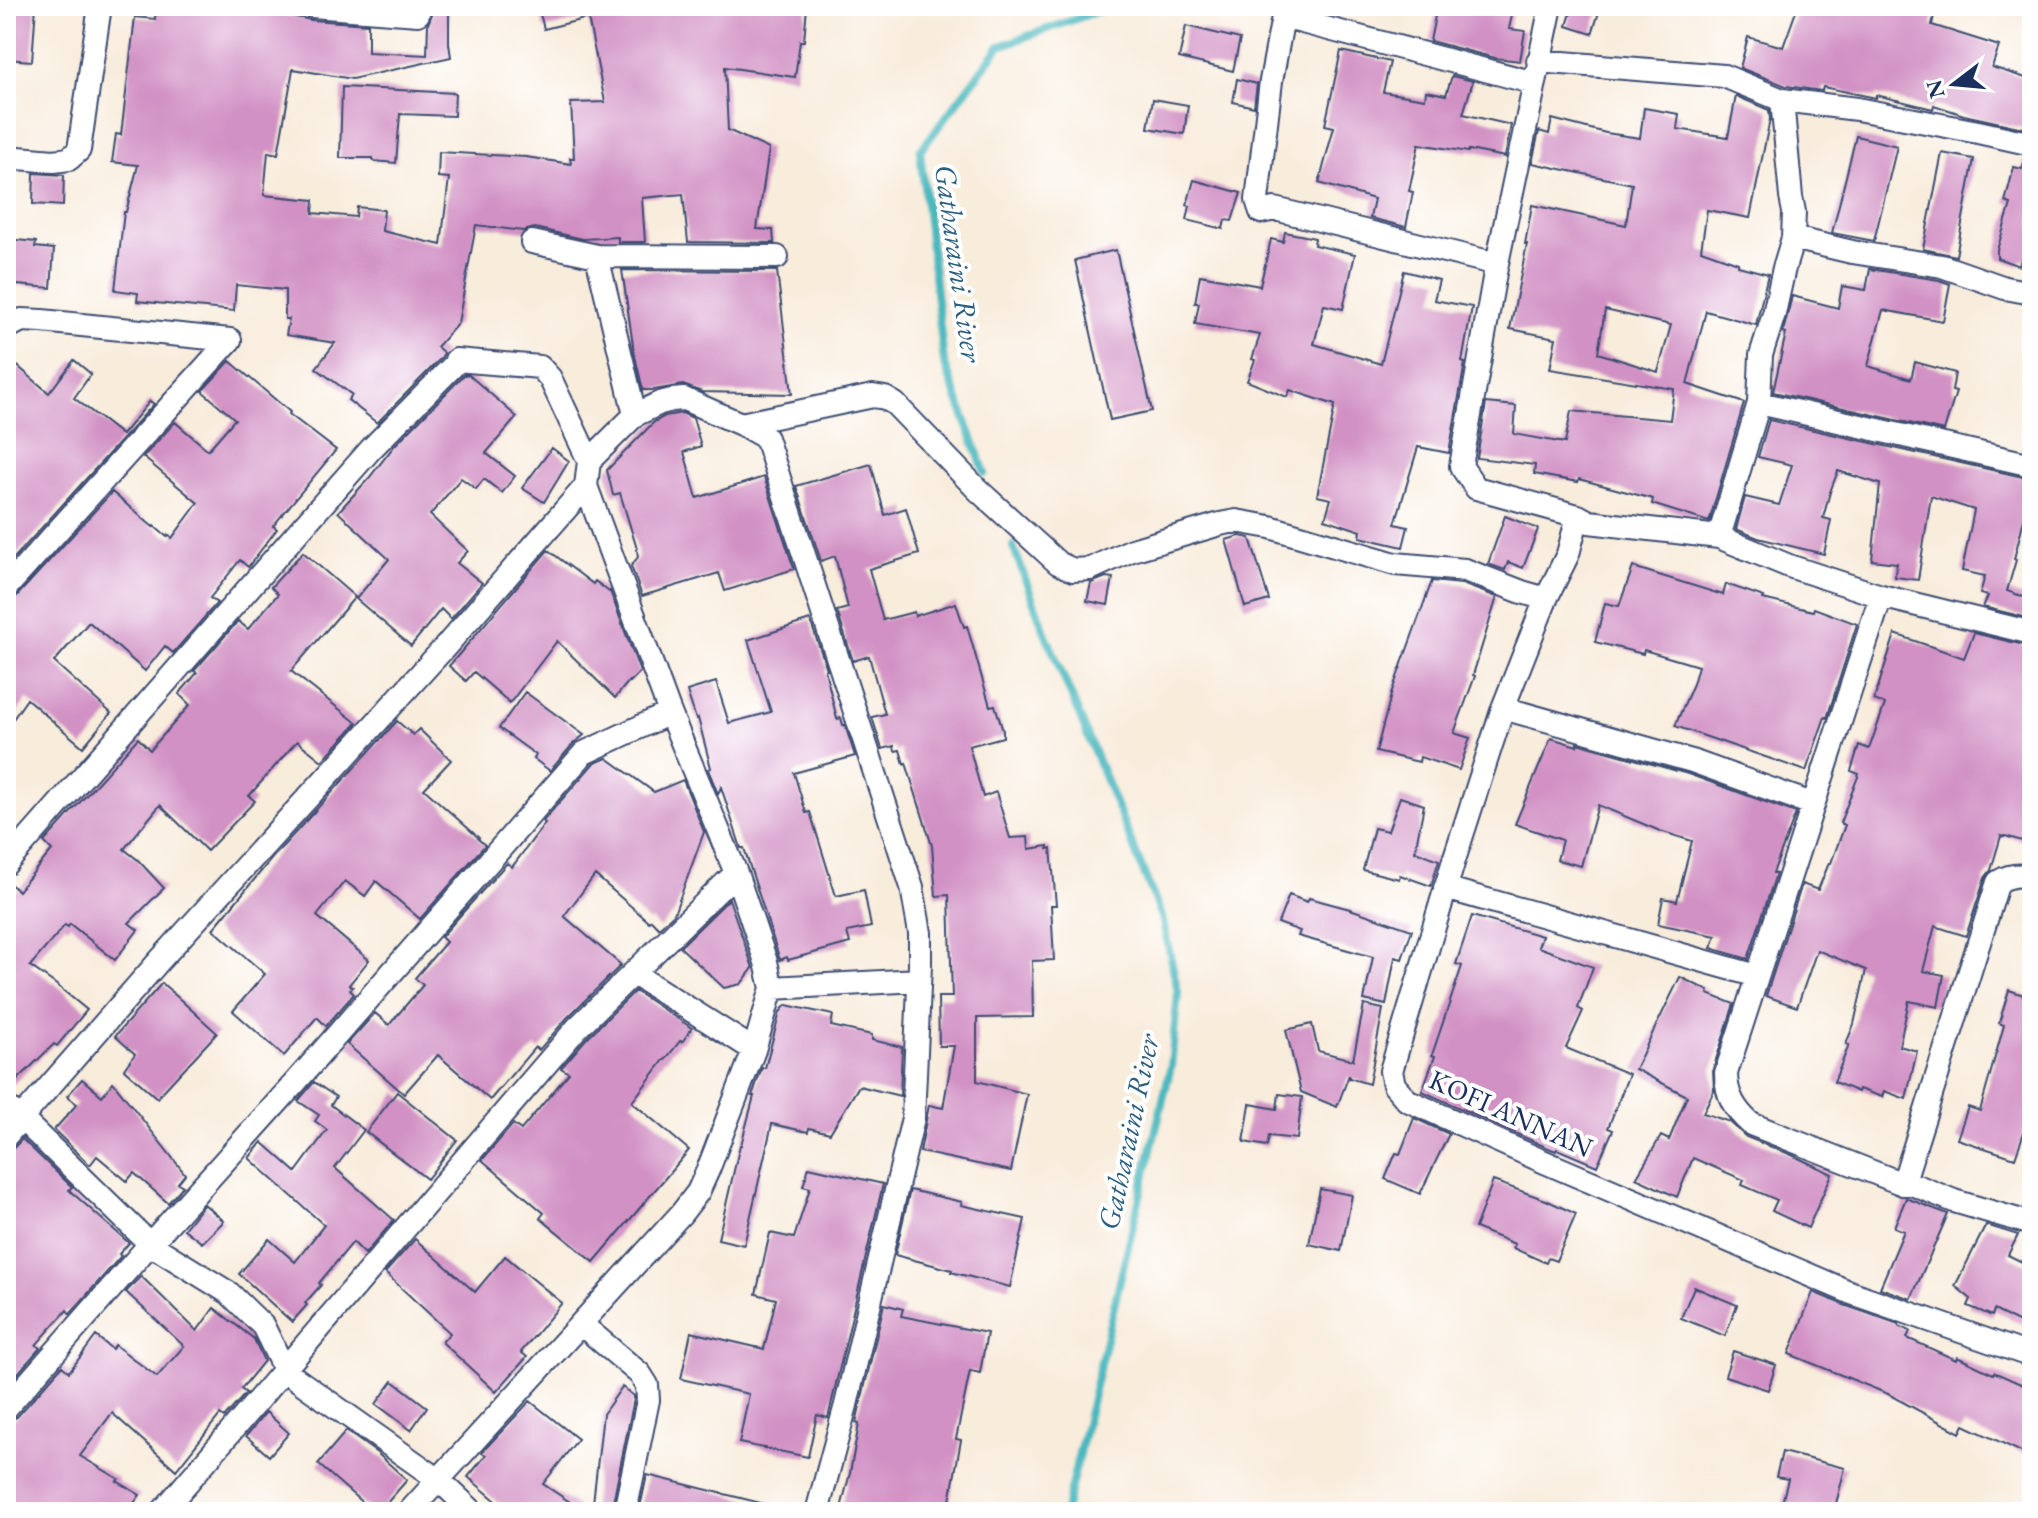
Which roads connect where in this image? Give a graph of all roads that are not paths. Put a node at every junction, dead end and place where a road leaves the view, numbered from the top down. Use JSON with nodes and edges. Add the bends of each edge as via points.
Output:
{"nodes":[{"id":1,"x":100,"y":6,"type":"edge"},
{"id":2,"x":312,"y":6,"type":"edge"},
{"id":3,"x":1551,"y":6,"type":"edge"},
{"id":4,"x":1284,"y":11,"type":"edge"},
{"id":5,"x":418,"y":14,"type":"dead end"},
{"id":6,"x":1536,"y":72,"type":"junction"},
{"id":7,"x":1782,"y":100,"type":"junction"},
{"id":8,"x":2032,"y":144,"type":"edge"},
{"id":9,"x":6,"y":157,"type":"edge"},
{"id":10,"x":1793,"y":238,"type":"junction"},
{"id":11,"x":532,"y":242,"type":"dead end"},
{"id":12,"x":597,"y":256,"type":"junction"},
{"id":13,"x":777,"y":257,"type":"dead end"},
{"id":14,"x":1497,"y":264,"type":"junction"},
{"id":15,"x":2032,"y":293,"type":"edge"},
{"id":16,"x":6,"y":328,"type":"edge"},
{"id":17,"x":1759,"y":403,"type":"junction"},
{"id":18,"x":635,"y":415,"type":"junction"},
{"id":19,"x":741,"y":424,"type":"junction"},
{"id":20,"x":589,"y":461,"type":"junction"},
{"id":21,"x":2032,"y":465,"type":"edge"},
{"id":22,"x":586,"y":486,"type":"junction"},
{"id":23,"x":1578,"y":516,"type":"junction"},
{"id":24,"x":1719,"y":537,"type":"junction"},
{"id":25,"x":6,"y":588,"type":"edge"},
{"id":26,"x":1881,"y":596,"type":"junction"},
{"id":27,"x":1546,"y":599,"type":"junction"},
{"id":28,"x":2032,"y":633,"type":"edge"},
{"id":29,"x":1503,"y":708,"type":"junction"},
{"id":30,"x":670,"y":713,"type":"junction"},
{"id":31,"x":1812,"y":804,"type":"junction"},
{"id":32,"x":6,"y":864,"type":"edge"},
{"id":33,"x":736,"y":873,"type":"junction"},
{"id":34,"x":2032,"y":877,"type":"edge"},
{"id":35,"x":1445,"y":888,"type":"junction"},
{"id":36,"x":634,"y":974,"type":"junction"},
{"id":37,"x":1757,"y":976,"type":"junction"},
{"id":38,"x":919,"y":980,"type":"junction"},
{"id":39,"x":772,"y":988,"type":"junction"},
{"id":40,"x":754,"y":1050,"type":"junction"},
{"id":41,"x":14,"y":1112,"type":"edge"},
{"id":42,"x":6,"y":1136,"type":"edge"},
{"id":43,"x":1903,"y":1184,"type":"junction"},
{"id":44,"x":2032,"y":1224,"type":"edge"},
{"id":45,"x":150,"y":1244,"type":"junction"},
{"id":46,"x":581,"y":1324,"type":"junction"},
{"id":47,"x":2032,"y":1356,"type":"edge"},
{"id":48,"x":285,"y":1371,"type":"junction"},
{"id":49,"x":6,"y":1408,"type":"edge"},
{"id":50,"x":439,"y":1480,"type":"junction"},
{"id":51,"x":162,"y":1512,"type":"edge"},
{"id":52,"x":409,"y":1512,"type":"edge"},
{"id":53,"x":473,"y":1512,"type":"edge"},
{"id":54,"x":625,"y":1512,"type":"edge"},
{"id":55,"x":817,"y":1512,"type":"edge"}],
"edges":[{"from":1,"to":9,"type":"street","via":[[79,150],[69,159],[54,161]]},
{"from":2,"to":5,"type":"street"},
{"from":3,"to":6,"type":"street"},
{"from":4,"to":6,"type":"street"},
{"from":4,"to":14,"type":"street","via":[[1257,200],[1261,212],[1275,209]]},
{"from":6,"to":7,"type":"street","via":[[1724,76]]},
{"from":6,"to":14,"type":"street"},
{"from":7,"to":8,"type":"street","via":[[1869,111]]},
{"from":7,"to":10,"type":"street"},
{"from":10,"to":15,"type":"street","via":[[1942,266]]},
{"from":10,"to":17,"type":"street","via":[[1761,355]]},
{"from":11,"to":12,"type":"street"},
{"from":12,"to":13,"type":"street"},
{"from":12,"to":18,"type":"street"},
{"from":14,"to":23,"type":"street","via":[[1461,466],[1476,488]]},
{"from":16,"to":25,"type":"street","via":[[22,320],[42,321],[230,340]]},
{"from":17,"to":21,"type":"street"},
{"from":17,"to":24,"type":"street"},
{"from":18,"to":19,"type":"street","via":[[684,399]]},
{"from":18,"to":20,"type":"street"},
{"from":19,"to":27,"type":"street","via":[[873,396],[885,398],[978,490],[1058,563],[1073,570],[1236,521],[1395,564],[1465,570]]},
{"from":19,"to":38,"type":"street","via":[[766,438],[912,887],[920,933]]},
{"from":20,"to":22,"type":"street"},
{"from":20,"to":32,"type":"street","via":[[540,367],[456,360]]},
{"from":22,"to":30,"type":"street"},
{"from":22,"to":41,"type":"street","via":[[160,960]]},
{"from":23,"to":24,"type":"street","via":[[1589,522]]},
{"from":23,"to":27,"type":"street","name":"KOFI ANNAN","via":[[1568,554]]},
{"from":24,"to":26,"type":"street"},
{"from":26,"to":28,"type":"street"},
{"from":26,"to":31,"type":"street"},
{"from":27,"to":29,"type":"street","name":"KOFI ANNAN"},
{"from":29,"to":31,"type":"street","via":[[1692,761]]},
{"from":29,"to":35,"type":"street","name":"KOFI ANNAN"},
{"from":30,"to":33,"type":"street"},
{"from":30,"to":45,"type":"street","via":[[584,753]]},
{"from":31,"to":37,"type":"street"},
{"from":33,"to":36,"type":"street"},
{"from":33,"to":39,"type":"street"},
{"from":34,"to":43,"type":"street","via":[[2007,876],[1998,882]]},
{"from":35,"to":37,"type":"street"},
{"from":35,"to":47,"type":"street","name":"KOFI ANNAN","via":[[1391,1071],[1394,1085],[1407,1100],[1849,1292]]},
{"from":36,"to":40,"type":"street"},
{"from":36,"to":48,"type":"street","via":[[577,1028]]},
{"from":37,"to":43,"type":"street","via":[[1726,1073],[1726,1087],[1738,1112],[1751,1124]]},
{"from":38,"to":39,"type":"street"},
{"from":38,"to":55,"type":"street","via":[[913,1118]]},
{"from":39,"to":40,"type":"street"},
{"from":40,"to":46,"type":"street","via":[[698,1192]]},
{"from":41,"to":42,"type":"street"},
{"from":41,"to":45,"type":"street"},
{"from":43,"to":44,"type":"street"},
{"from":45,"to":48,"type":"street","via":[[229,1293],[263,1326]]},
{"from":45,"to":49,"type":"street"},
{"from":46,"to":50,"type":"street"},
{"from":46,"to":54,"type":"street","via":[[647,1385]]},
{"from":48,"to":50,"type":"street"},
{"from":48,"to":51,"type":"street"},
{"from":50,"to":52,"type":"street"},
{"from":50,"to":53,"type":"street"}]}
